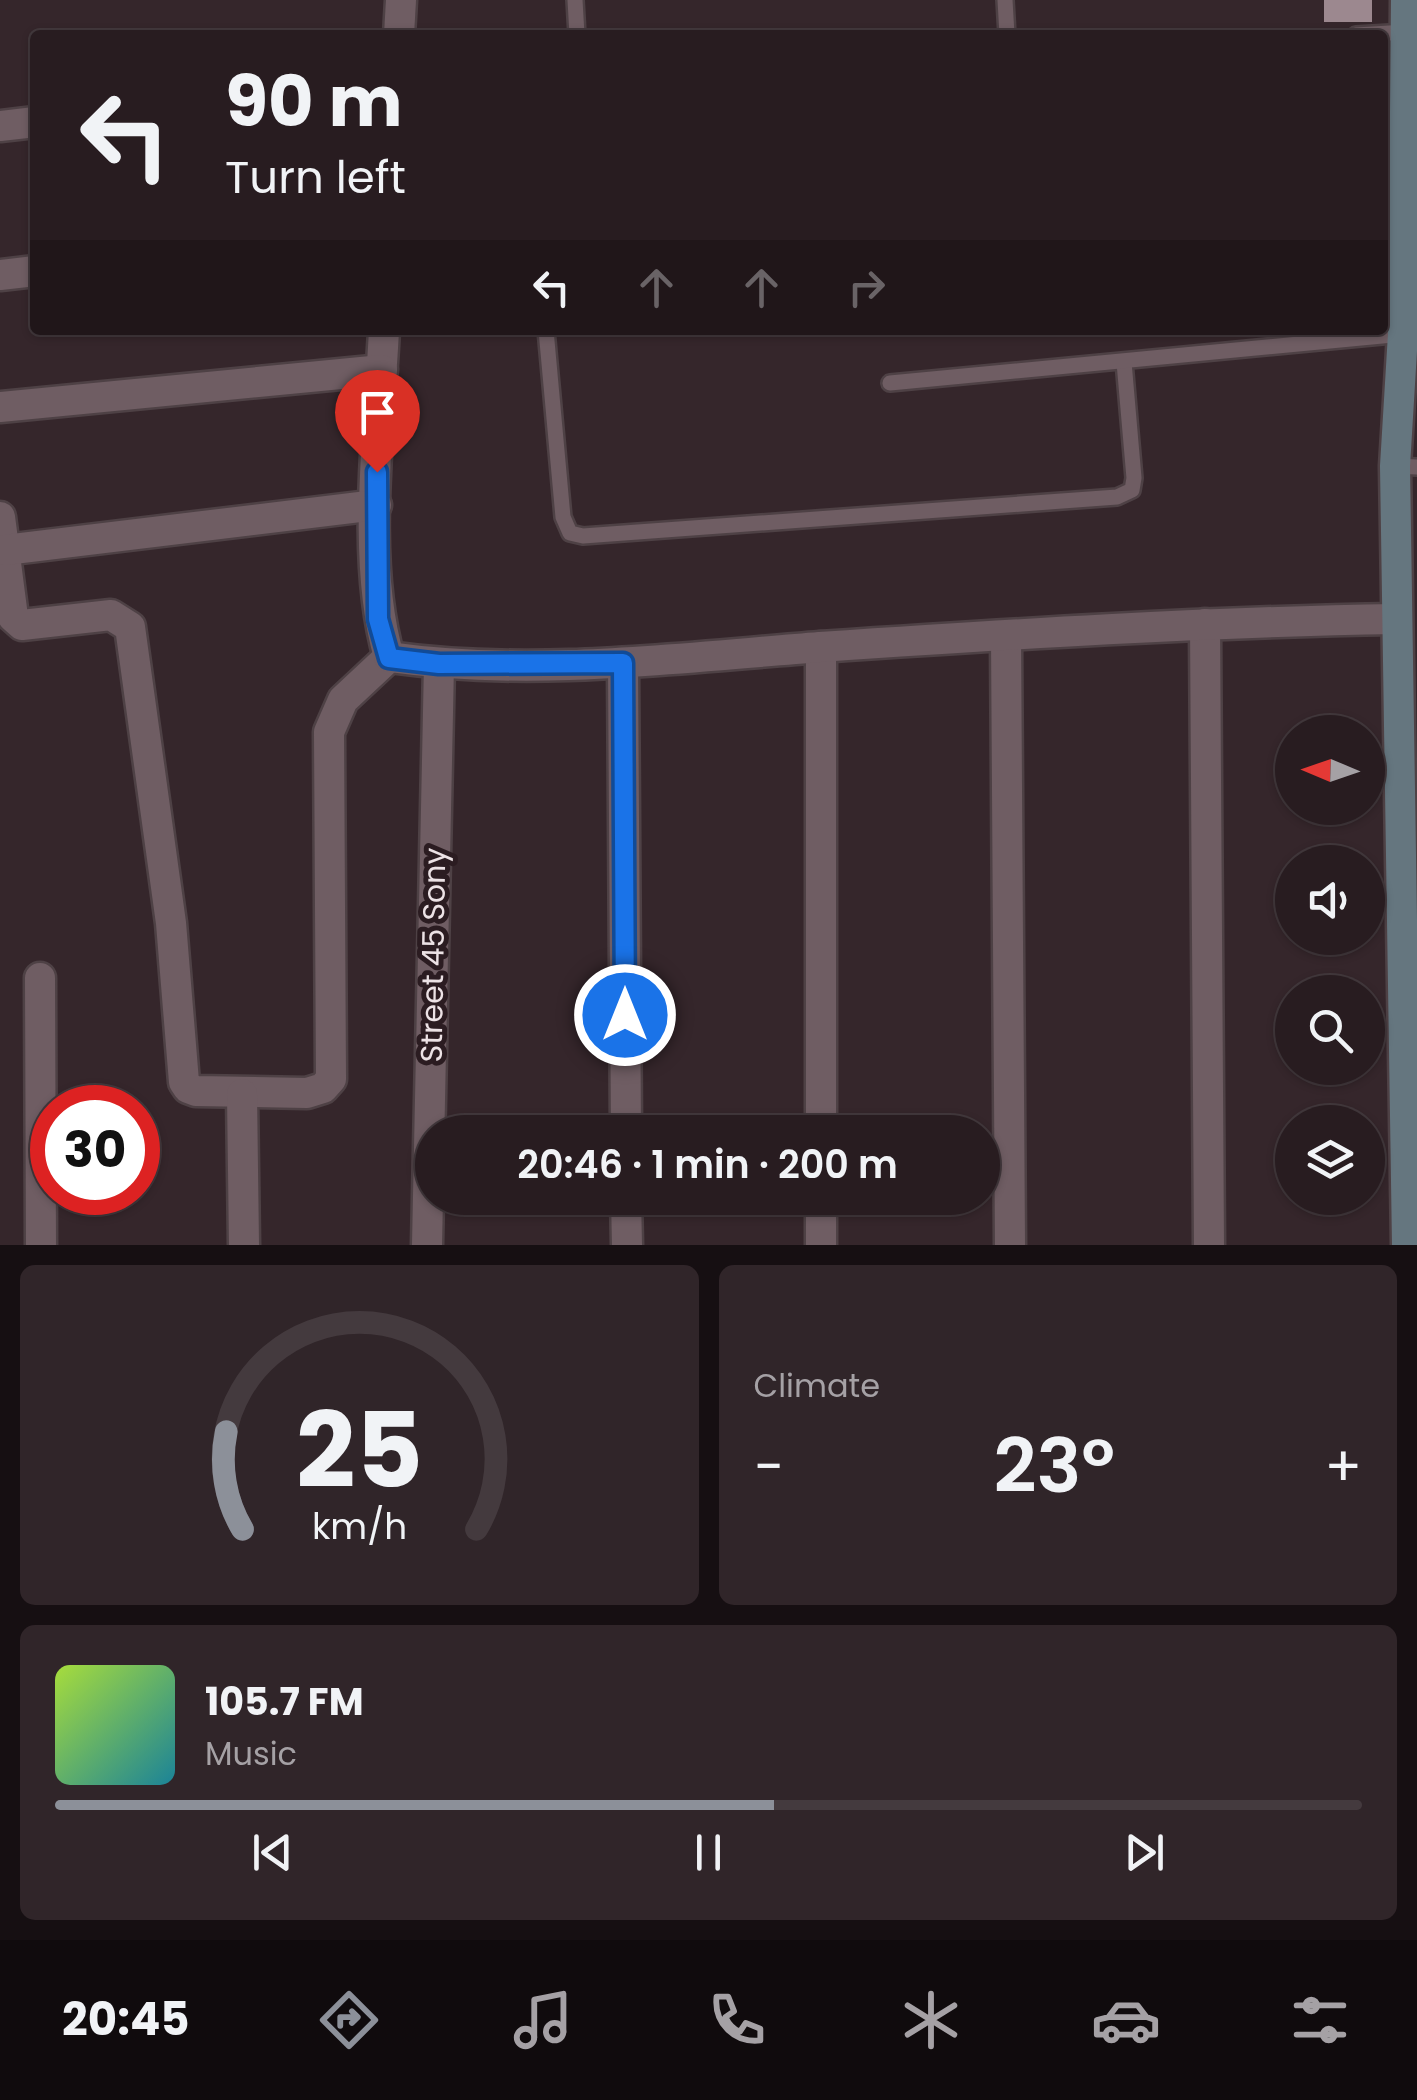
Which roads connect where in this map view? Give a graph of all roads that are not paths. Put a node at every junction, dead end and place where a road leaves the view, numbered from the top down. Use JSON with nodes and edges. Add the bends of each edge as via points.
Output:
{"nodes":[{"id":1,"x":401,"y":0,"type":"edge"},
{"id":2,"x":575,"y":0,"type":"edge"},
{"id":3,"x":1005,"y":0,"type":"edge"},
{"id":4,"x":1406,"y":0,"type":"edge"},
{"id":5,"x":399,"y":30,"type":"edge"},
{"id":6,"x":577,"y":30,"type":"edge"},
{"id":7,"x":1007,"y":30,"type":"edge"},
{"id":8,"x":1406,"y":32,"type":"junction"},
{"id":9,"x":1388,"y":33,"type":"edge"},
{"id":10,"x":30,"y":123,"type":"edge"},
{"id":11,"x":0,"y":126,"type":"edge"},
{"id":12,"x":30,"y":272,"type":"edge"},
{"id":13,"x":0,"y":276,"type":"edge"},
{"id":14,"x":1403,"y":334,"type":"junction"},
{"id":15,"x":384,"y":335,"type":"edge"},
{"id":16,"x":546,"y":335,"type":"edge"},
{"id":17,"x":1124,"y":362,"type":"junction"},
{"id":18,"x":382,"y":370,"type":"junction"},
{"id":19,"x":890,"y":383,"type":"dead end"},
{"id":20,"x":0,"y":407,"type":"edge"},
{"id":21,"x":1406,"y":467,"type":"edge"},
{"id":22,"x":376,"y":505,"type":"junction"},
{"id":23,"x":0,"y":517,"type":"edge"},
{"id":24,"x":5,"y":550,"type":"junction"},
{"id":25,"x":1396,"y":619,"type":"junction"},
{"id":26,"x":1205,"y":624,"type":"junction"},
{"id":27,"x":1006,"y":636,"type":"junction"},
{"id":28,"x":821,"y":647,"type":"junction"},
{"id":29,"x":389,"y":658,"type":"junction"},
{"id":30,"x":623,"y":663,"type":"junction"},
{"id":31,"x":439,"y":664,"type":"junction"},
{"id":32,"x":1408,"y":754,"type":"edge"},
{"id":33,"x":40,"y":978,"type":"dead end"},
{"id":34,"x":242,"y":1094,"type":"junction"},
{"id":35,"x":626,"y":1115,"type":"edge"},
{"id":36,"x":821,"y":1115,"type":"edge"},
{"id":37,"x":626,"y":1215,"type":"edge"},
{"id":38,"x":821,"y":1215,"type":"edge"},
{"id":39,"x":40,"y":1245,"type":"edge"},
{"id":40,"x":244,"y":1245,"type":"edge"},
{"id":41,"x":426,"y":1245,"type":"edge"},
{"id":42,"x":626,"y":1245,"type":"edge"},
{"id":43,"x":821,"y":1245,"type":"edge"},
{"id":44,"x":1010,"y":1245,"type":"edge"},
{"id":45,"x":1209,"y":1245,"type":"edge"},
{"id":46,"x":1406,"y":1245,"type":"edge"}],
"edges":[{"from":1,"to":5,"type":"street"},
{"from":2,"to":6,"type":"lane"},
{"from":3,"to":7,"type":"lane"},
{"from":4,"to":8,"type":"street"},
{"from":8,"to":9,"type":"lane"},
{"from":8,"to":14,"type":"street"},
{"from":10,"to":11,"type":"street"},
{"from":12,"to":13,"type":"street"},
{"from":14,"to":17,"type":"lane"},
{"from":14,"to":21,"type":"street"},
{"from":15,"to":18,"type":"street"},
{"from":16,"to":17,"type":"lane","via":[[563,517],[570,533],[583,536],[1117,497],[1132,490],[1134,478]]},
{"from":17,"to":19,"type":"lane"},
{"from":18,"to":20,"type":"street"},
{"from":18,"to":22,"type":"street"},
{"from":21,"to":25,"type":"street"},
{"from":22,"to":24,"type":"street"},
{"from":22,"to":29,"type":"street","via":[[378,619]]},
{"from":23,"to":24,"type":"street"},
{"from":24,"to":34,"type":"street","via":[[12,618],[22,625],[111,615],[130,626],[171,923],[184,1082],[196,1092]]},
{"from":25,"to":26,"type":"street"},
{"from":25,"to":32,"type":"street"},
{"from":26,"to":27,"type":"street"},
{"from":26,"to":45,"type":"street"},
{"from":27,"to":28,"type":"street"},
{"from":27,"to":44,"type":"street"},
{"from":28,"to":30,"type":"street"},
{"from":28,"to":36,"type":"street"},
{"from":29,"to":31,"type":"street"},
{"from":29,"to":34,"type":"street","via":[[343,700],[329,732],[331,1078],[307,1093]]},
{"from":30,"to":31,"type":"street"},
{"from":30,"to":35,"type":"street"},
{"from":31,"to":41,"type":"street","name":"Street 45 Sony"},
{"from":32,"to":46,"type":"street"},
{"from":33,"to":39,"type":"street"},
{"from":34,"to":40,"type":"street"},
{"from":37,"to":42,"type":"street"},
{"from":38,"to":43,"type":"street"}]}
